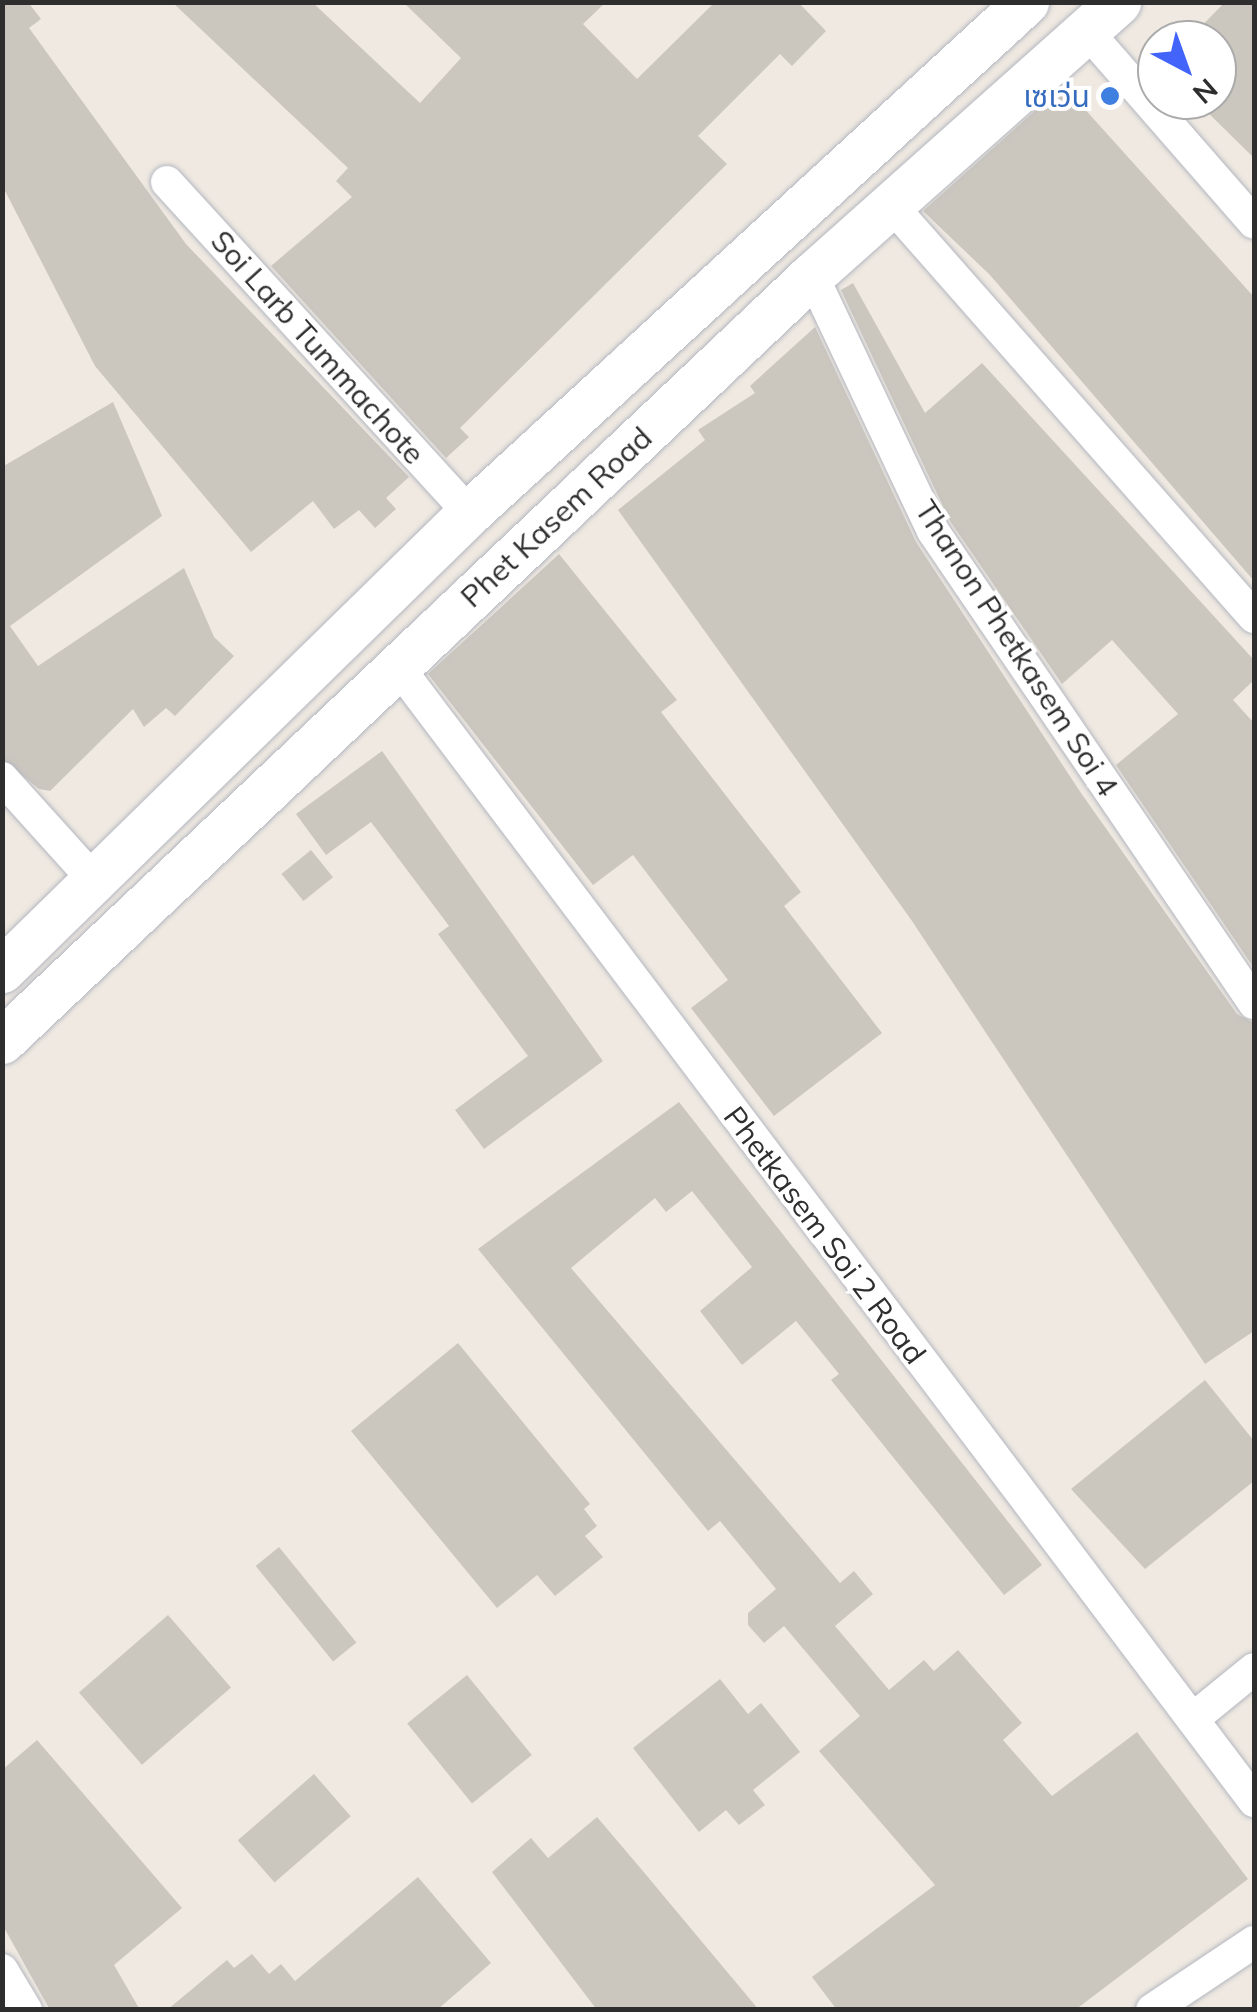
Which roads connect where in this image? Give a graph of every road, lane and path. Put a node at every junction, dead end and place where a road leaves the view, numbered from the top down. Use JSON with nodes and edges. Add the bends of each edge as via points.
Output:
{"nodes":[{"id":1,"x":1026,"y":2,"type":"edge"},
{"id":2,"x":1102,"y":16,"type":"edge"},
{"id":3,"x":167,"y":182,"type":"dead end"},
{"id":4,"x":892,"y":205,"type":"junction"},
{"id":5,"x":1254,"y":223,"type":"edge"},
{"id":6,"x":812,"y":275,"type":"junction"},
{"id":7,"x":470,"y":513,"type":"junction"},
{"id":8,"x":1254,"y":618,"type":"edge"},
{"id":9,"x":398,"y":667,"type":"junction"},
{"id":10,"x":2,"y":778,"type":"edge"},
{"id":11,"x":92,"y":878,"type":"junction"},
{"id":12,"x":3,"y":969,"type":"edge"},
{"id":13,"x":1254,"y":1004,"type":"edge"},
{"id":14,"x":18,"y":1026,"type":"edge"},
{"id":15,"x":1254,"y":1668,"type":"edge"},
{"id":16,"x":1194,"y":1718,"type":"junction"},
{"id":17,"x":1254,"y":1802,"type":"edge"},
{"id":18,"x":1254,"y":1942,"type":"edge"},
{"id":19,"x":2,"y":1970,"type":"edge"},
{"id":20,"x":26,"y":2010,"type":"edge"},
{"id":21,"x":1152,"y":2010,"type":"edge"}],
"edges":[{"from":1,"to":7,"type":"main road","name":"Phet Kasem Road"},
{"from":2,"to":4,"type":"main road","name":"Phet Kasem Road"},
{"from":2,"to":5,"type":"street"},
{"from":3,"to":7,"type":"street","name":"Soi Larb Tummachote"},
{"from":4,"to":6,"type":"main road","name":"Phet Kasem Road"},
{"from":4,"to":8,"type":"street"},
{"from":6,"to":9,"type":"main road","name":"Phet Kasem Road"},
{"from":6,"to":13,"type":"street","name":"Thanon Phetkasem Soi 4","via":[[933,531]]},
{"from":7,"to":11,"type":"main road","name":"Phet Kasem Road"},
{"from":9,"to":14,"type":"main road","name":"Phet Kasem Road"},
{"from":9,"to":16,"type":"street","name":"Phetkasem Soi 2 Road"},
{"from":10,"to":11,"type":"street"},
{"from":11,"to":12,"type":"main road","name":"Phet Kasem Road"},
{"from":12,"to":14,"type":"main road"},
{"from":15,"to":16,"type":"street"},
{"from":16,"to":17,"type":"street","name":"Phetkasem Soi 2 Road"},
{"from":18,"to":21,"type":"street"},
{"from":19,"to":20,"type":"street"}]}
